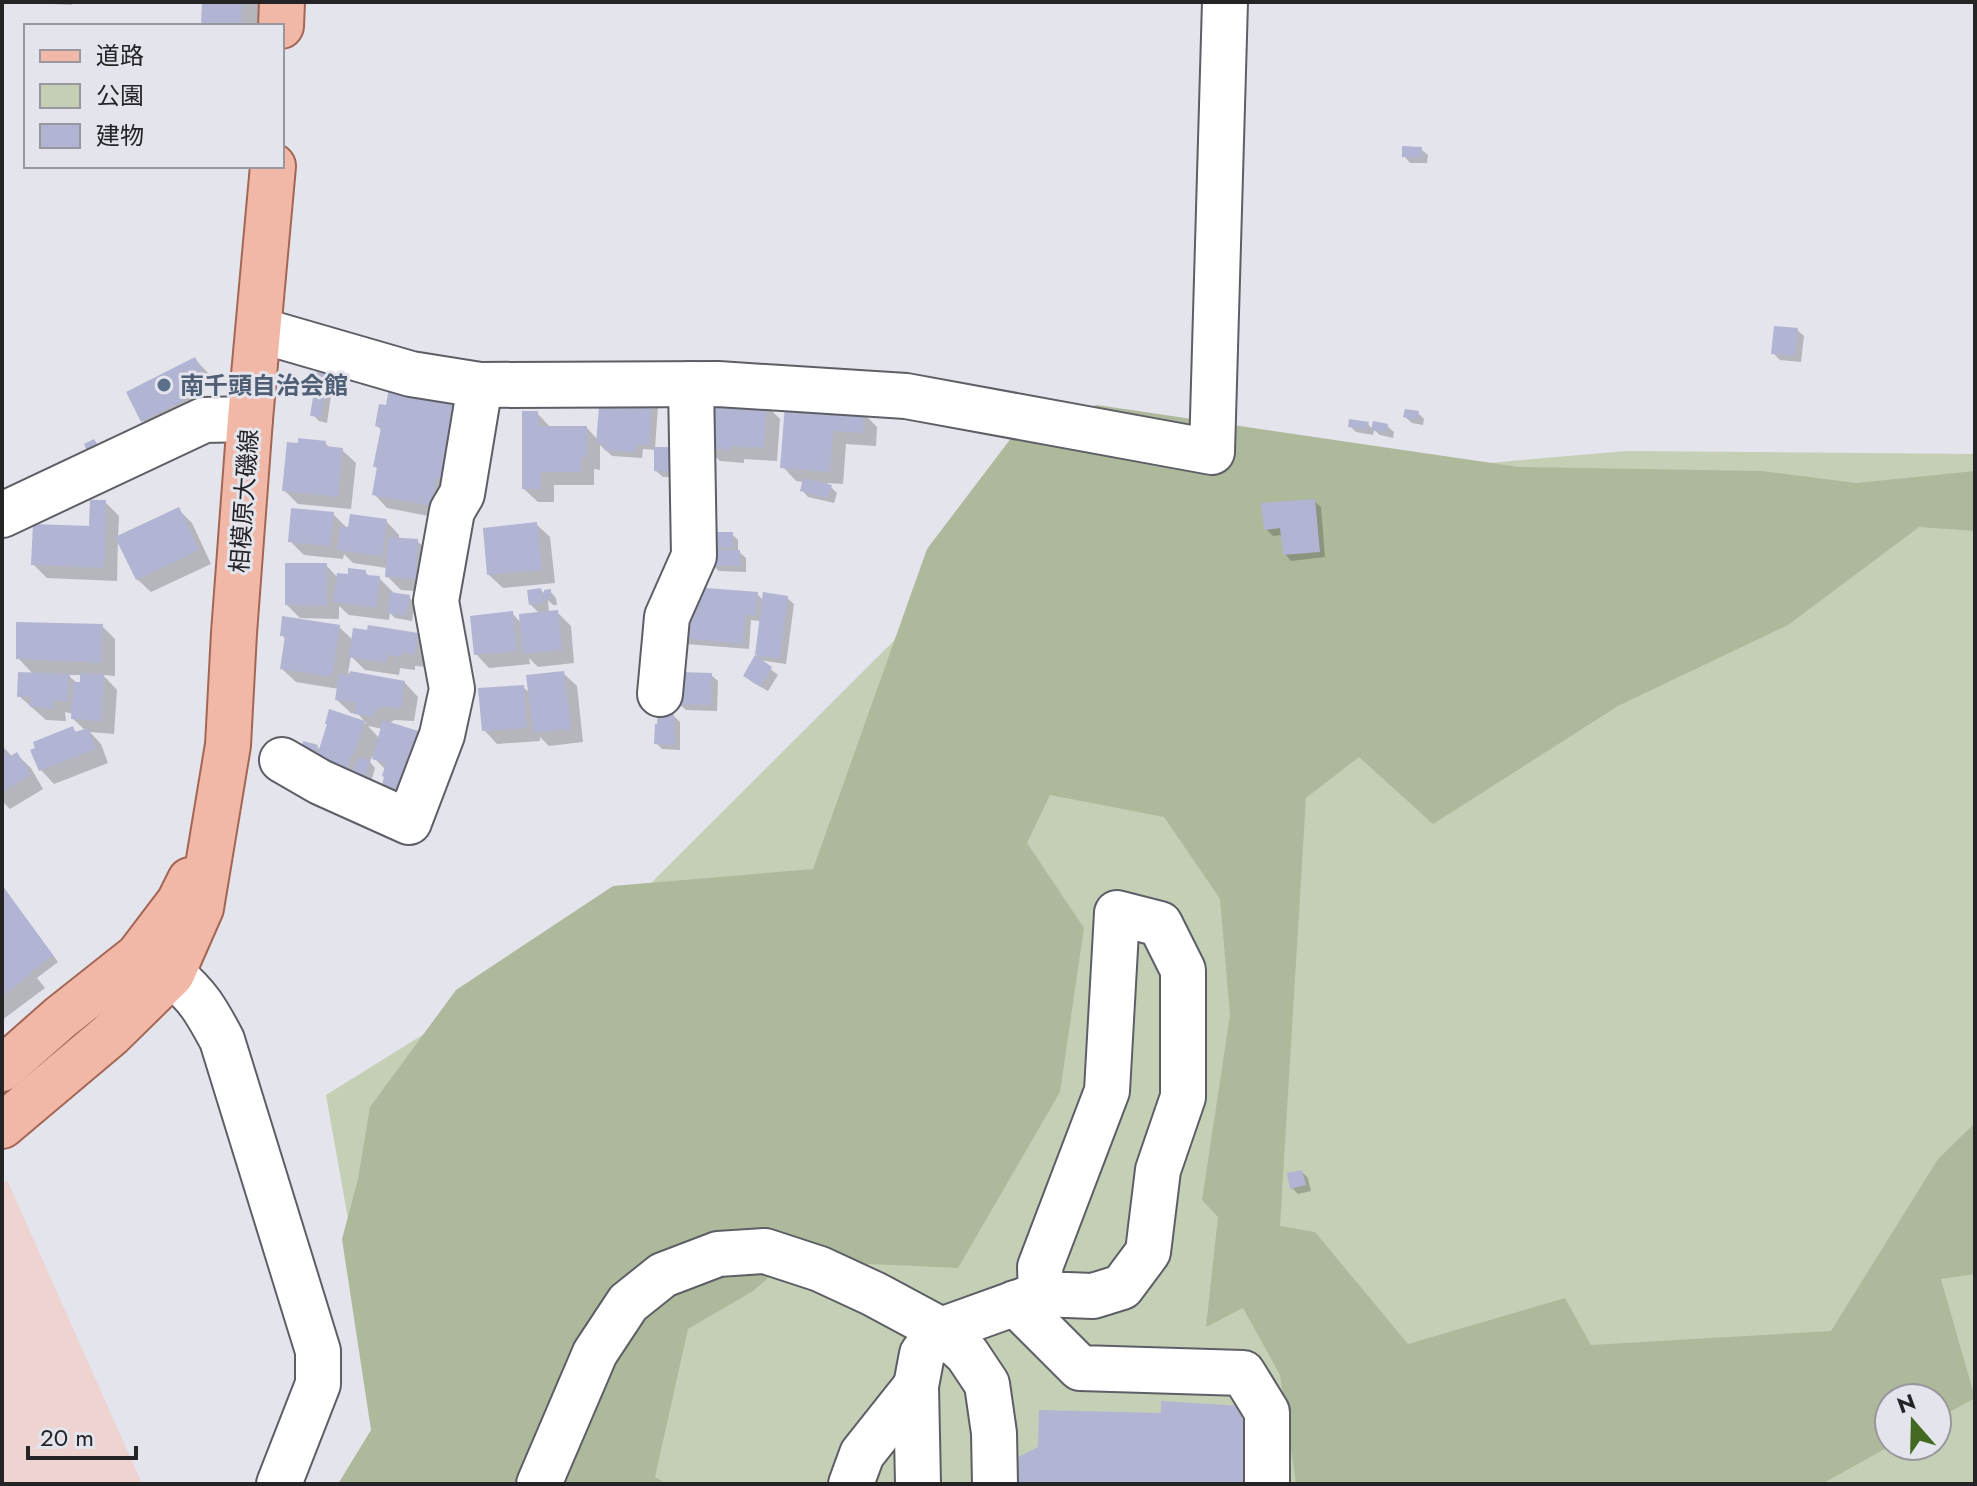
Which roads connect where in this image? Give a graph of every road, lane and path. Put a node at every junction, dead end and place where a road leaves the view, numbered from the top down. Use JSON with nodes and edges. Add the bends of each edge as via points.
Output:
{"nodes":[{"id":1,"x":282,"y":2,"type":"edge"},
{"id":2,"x":1225,"y":2,"type":"edge"},
{"id":3,"x":281,"y":24,"type":"edge"},
{"id":4,"x":273,"y":168,"type":"edge"},
{"id":5,"x":259,"y":330,"type":"junction"},
{"id":6,"x":691,"y":384,"type":"junction"},
{"id":7,"x":480,"y":385,"type":"junction"},
{"id":8,"x":250,"y":419,"type":"junction"},
{"id":9,"x":2,"y":515,"type":"edge"},
{"id":10,"x":657,"y":679,"type":"dead end"},
{"id":11,"x":282,"y":760,"type":"dead end"},
{"id":12,"x":212,"y":835,"type":"junction"},
{"id":13,"x":172,"y":974,"type":"junction"},
{"id":14,"x":2,"y":1069,"type":"edge"},
{"id":15,"x":2,"y":1126,"type":"edge"},
{"id":16,"x":1028,"y":1299,"type":"junction"},
{"id":17,"x":941,"y":1330,"type":"junction"},
{"id":18,"x":916,"y":1386,"type":"junction"},
{"id":19,"x":279,"y":1484,"type":"edge"},
{"id":20,"x":539,"y":1484,"type":"edge"},
{"id":21,"x":851,"y":1484,"type":"edge"},
{"id":22,"x":918,"y":1484,"type":"edge"},
{"id":23,"x":995,"y":1484,"type":"edge"},
{"id":24,"x":1267,"y":1484,"type":"edge"}],
"edges":[{"from":1,"to":3,"type":"main road"},
{"from":2,"to":6,"type":"street","via":[[1212,452],[906,396]]},
{"from":4,"to":5,"type":"main road","name":"相模原大磯線"},
{"from":5,"to":7,"type":"street","via":[[411,374]]},
{"from":5,"to":8,"type":"main road","name":"相模原大磯線"},
{"from":6,"to":7,"type":"street"},
{"from":6,"to":10,"type":"street","via":[[694,556],[667,617]]},
{"from":7,"to":11,"type":"street","via":[[462,494],[452,511],[436,601],[452,689],[442,735],[409,822]]},
{"from":8,"to":9,"type":"street","via":[[204,420]]},
{"from":8,"to":12,"type":"main road","name":"相模原大磯線","via":[[228,745]]},
{"from":12,"to":13,"type":"main road","name":"相模原大磯線","via":[[201,908]]},
{"from":12,"to":14,"type":"main road","name":"相模原大磯線","via":[[179,902],[138,956]]},
{"from":13,"to":15,"type":"main road","name":"相模原大磯線","via":[[110,1035]]},
{"from":13,"to":19,"type":"street","via":[[194,993],[222,1040],[318,1351],[318,1384]]},
{"from":16,"to":16,"type":"street","via":[[1107,1091],[1117,913],[1160,924],[1183,970],[1183,1097],[1158,1170],[1148,1252],[1122,1287],[1093,1296]]},
{"from":16,"to":17,"type":"street"},
{"from":16,"to":24,"type":"street","via":[[1080,1368],[1243,1373],[1267,1412]]},
{"from":17,"to":18,"type":"street","via":[[922,1354]]},
{"from":17,"to":20,"type":"street","via":[[861,1287],[765,1251],[718,1254],[663,1275],[628,1303],[595,1353]]},
{"from":17,"to":23,"type":"street","via":[[967,1354],[987,1384]]},
{"from":18,"to":21,"type":"street","via":[[862,1454]]},
{"from":18,"to":22,"type":"street"}]}
